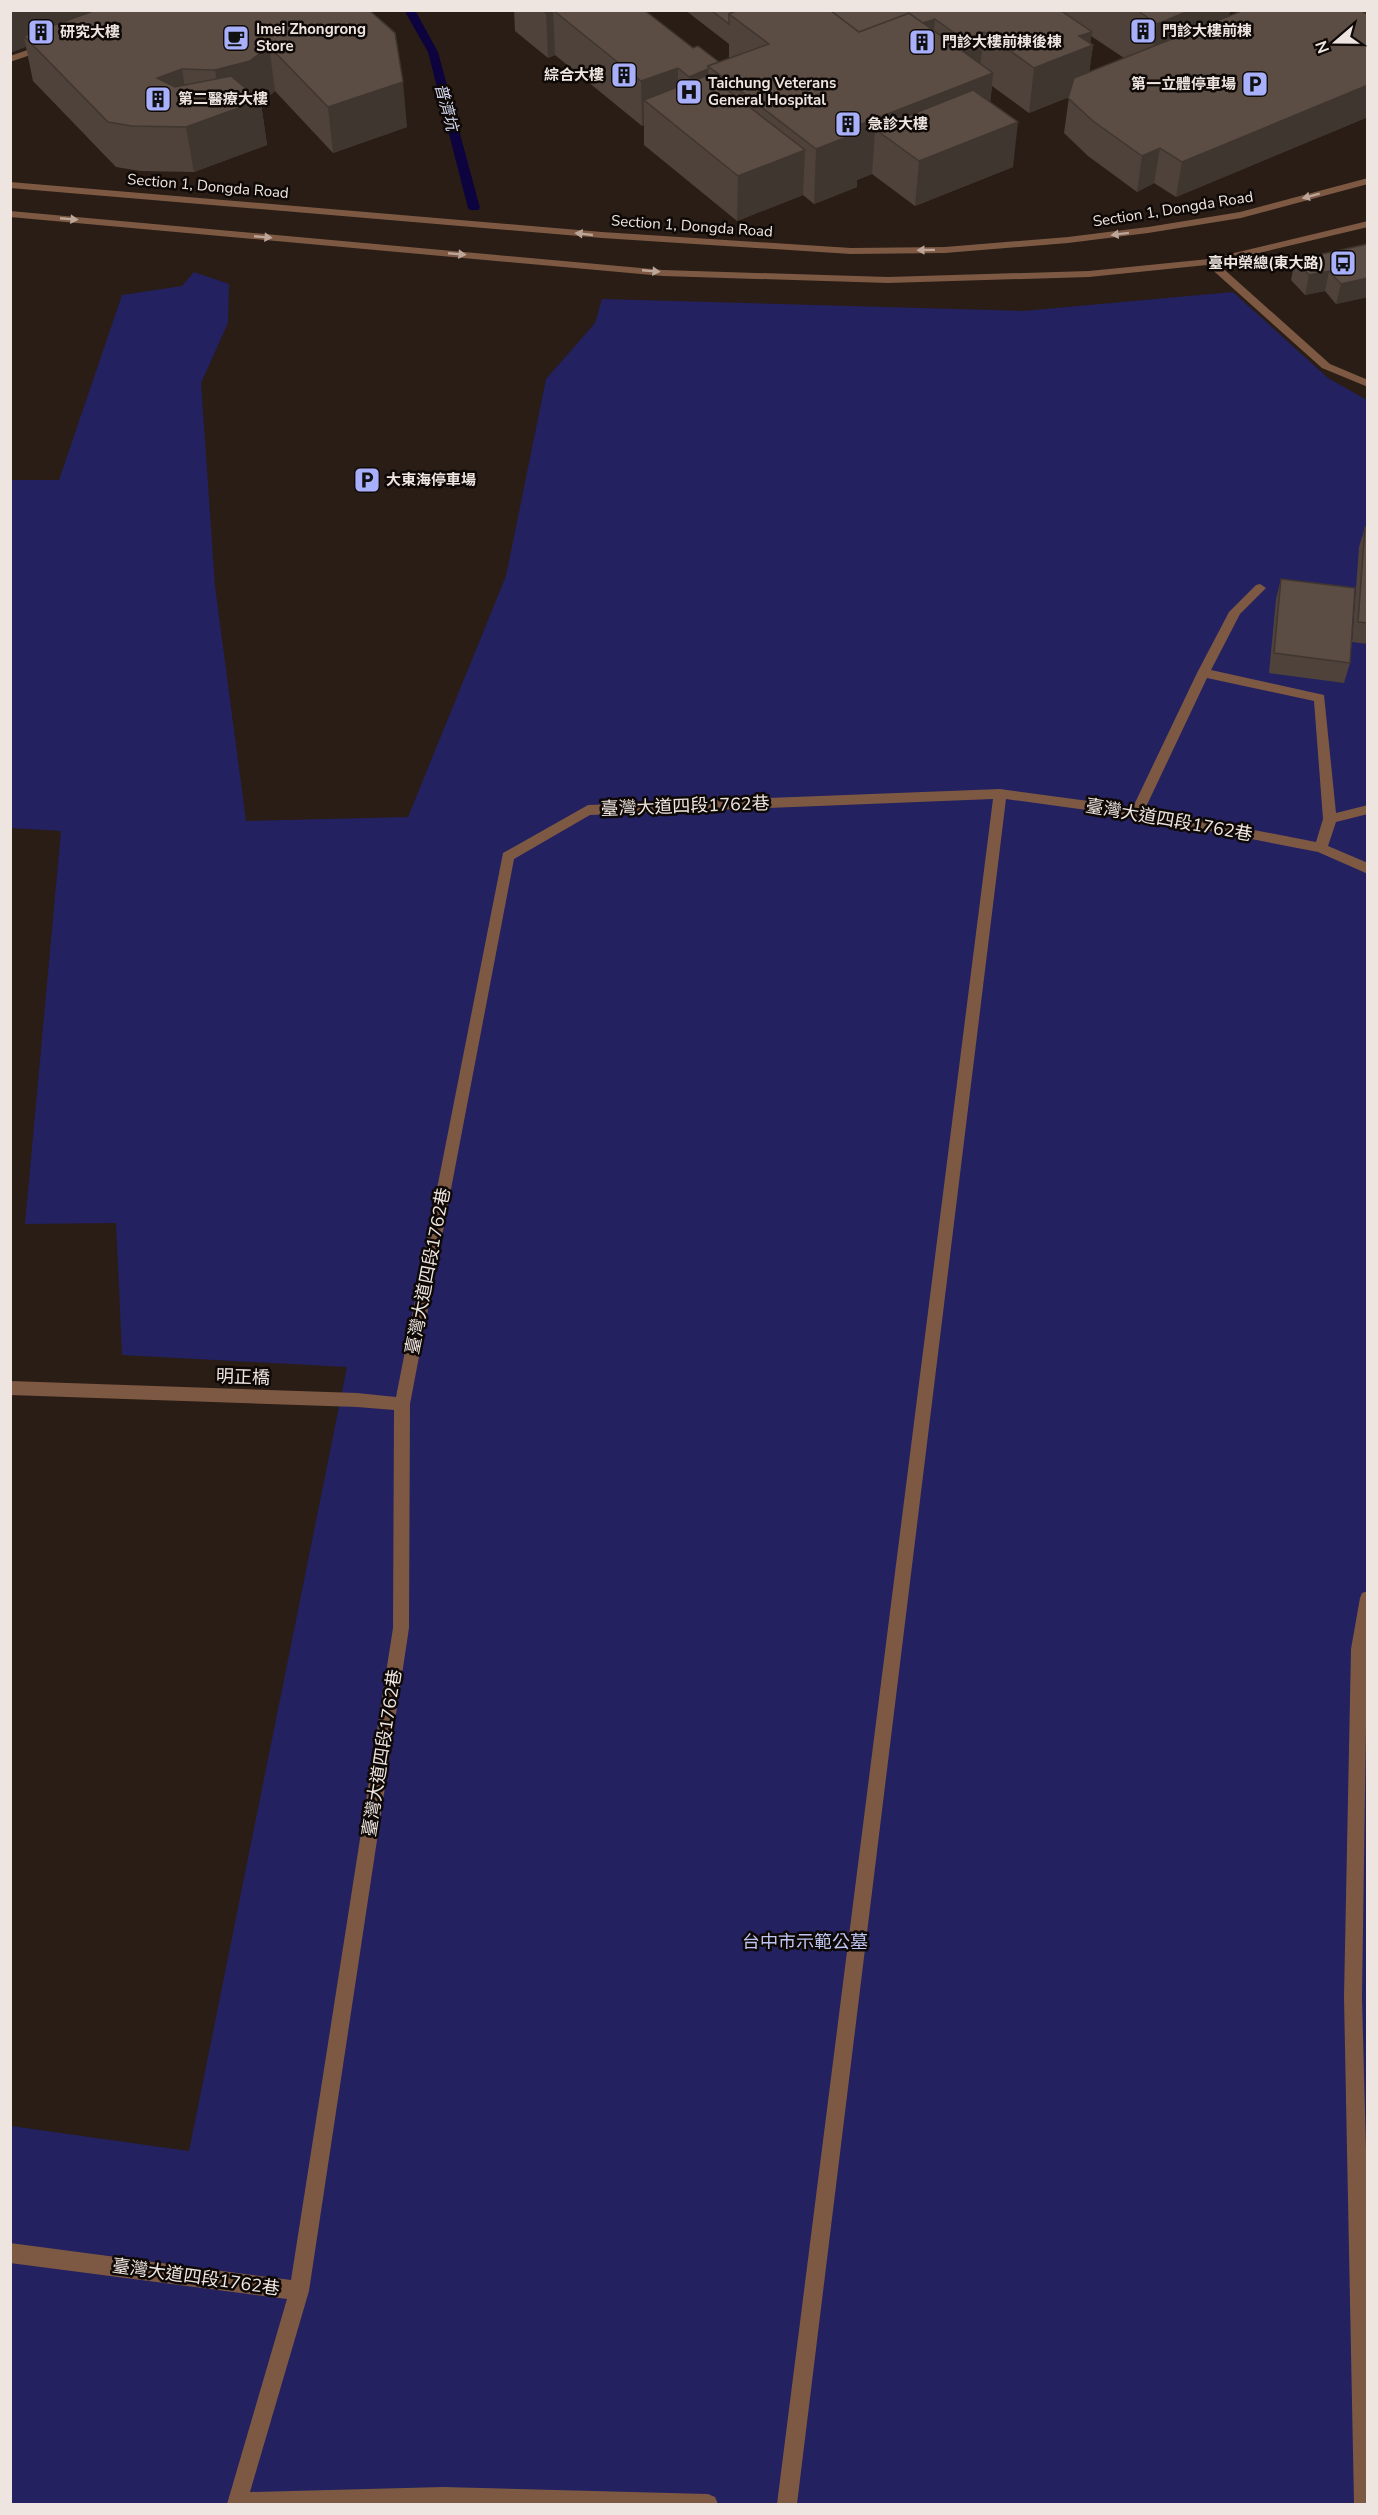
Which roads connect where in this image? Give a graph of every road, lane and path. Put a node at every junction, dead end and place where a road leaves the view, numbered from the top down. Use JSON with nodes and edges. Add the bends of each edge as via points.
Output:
{"nodes":[{"id":1,"x":55,"y":44,"type":"edge"},
{"id":2,"x":10,"y":59,"type":"edge"},
{"id":3,"x":1368,"y":182,"type":"edge"},
{"id":4,"x":10,"y":185,"type":"edge"},
{"id":5,"x":10,"y":214,"type":"edge"},
{"id":6,"x":1368,"y":224,"type":"edge"},
{"id":7,"x":1209,"y":262,"type":"junction"},
{"id":8,"x":1368,"y":384,"type":"edge"},
{"id":9,"x":1260,"y":588,"type":"dead end"},
{"id":10,"x":1203,"y":673,"type":"junction"},
{"id":11,"x":1000,"y":794,"type":"junction"},
{"id":12,"x":1368,"y":809,"type":"edge"},
{"id":13,"x":1137,"y":812,"type":"junction"},
{"id":14,"x":1330,"y":819,"type":"junction"},
{"id":15,"x":1321,"y":848,"type":"junction"},
{"id":16,"x":1368,"y":869,"type":"edge"},
{"id":17,"x":10,"y":1388,"type":"edge"},
{"id":18,"x":402,"y":1404,"type":"junction"},
{"id":19,"x":1368,"y":1598,"type":"edge"},
{"id":20,"x":10,"y":2253,"type":"edge"},
{"id":21,"x":299,"y":2291,"type":"junction"},
{"id":22,"x":237,"y":2504,"type":"edge"},
{"id":23,"x":708,"y":2505,"type":"edge"},
{"id":24,"x":787,"y":2505,"type":"edge"},
{"id":25,"x":1364,"y":2505,"type":"edge"}],
"edges":[{"from":1,"to":2,"type":"street"},
{"from":3,"to":4,"type":"street","name":"Section 1, Dongda Road","one_way":true,"via":[[1241,215],[1148,230],[945,250],[851,251],[602,236]]},
{"from":5,"to":7,"type":"street","one_way":true,"via":[[663,273],[888,280],[1089,274]]},
{"from":6,"to":7,"type":"street"},
{"from":7,"to":8,"type":"street","via":[[1326,366]]},
{"from":9,"to":10,"type":"street","via":[[1235,612]]},
{"from":10,"to":13,"type":"street"},
{"from":10,"to":14,"type":"street","via":[[1320,698]]},
{"from":11,"to":13,"type":"street","name":"臺灣大道四段1762巷"},
{"from":11,"to":18,"type":"street","name":"臺灣大道四段1762巷","via":[[588,810],[508,856]]},
{"from":11,"to":24,"type":"street"},
{"from":12,"to":14,"type":"street"},
{"from":13,"to":15,"type":"street","name":"臺灣大道四段1762巷"},
{"from":14,"to":15,"type":"street"},
{"from":15,"to":16,"type":"street","name":"臺灣大道四段1762巷"},
{"from":17,"to":18,"type":"street","name":"明正橋"},
{"from":18,"to":21,"type":"street","name":"臺灣大道四段1762巷","via":[[401,1628]]},
{"from":19,"to":25,"type":"street","via":[[1359,1649],[1353,1997]]},
{"from":20,"to":21,"type":"street","name":"臺灣大道四段1762巷"},
{"from":21,"to":22,"type":"street"},
{"from":22,"to":23,"type":"street","via":[[443,2498]]}]}
